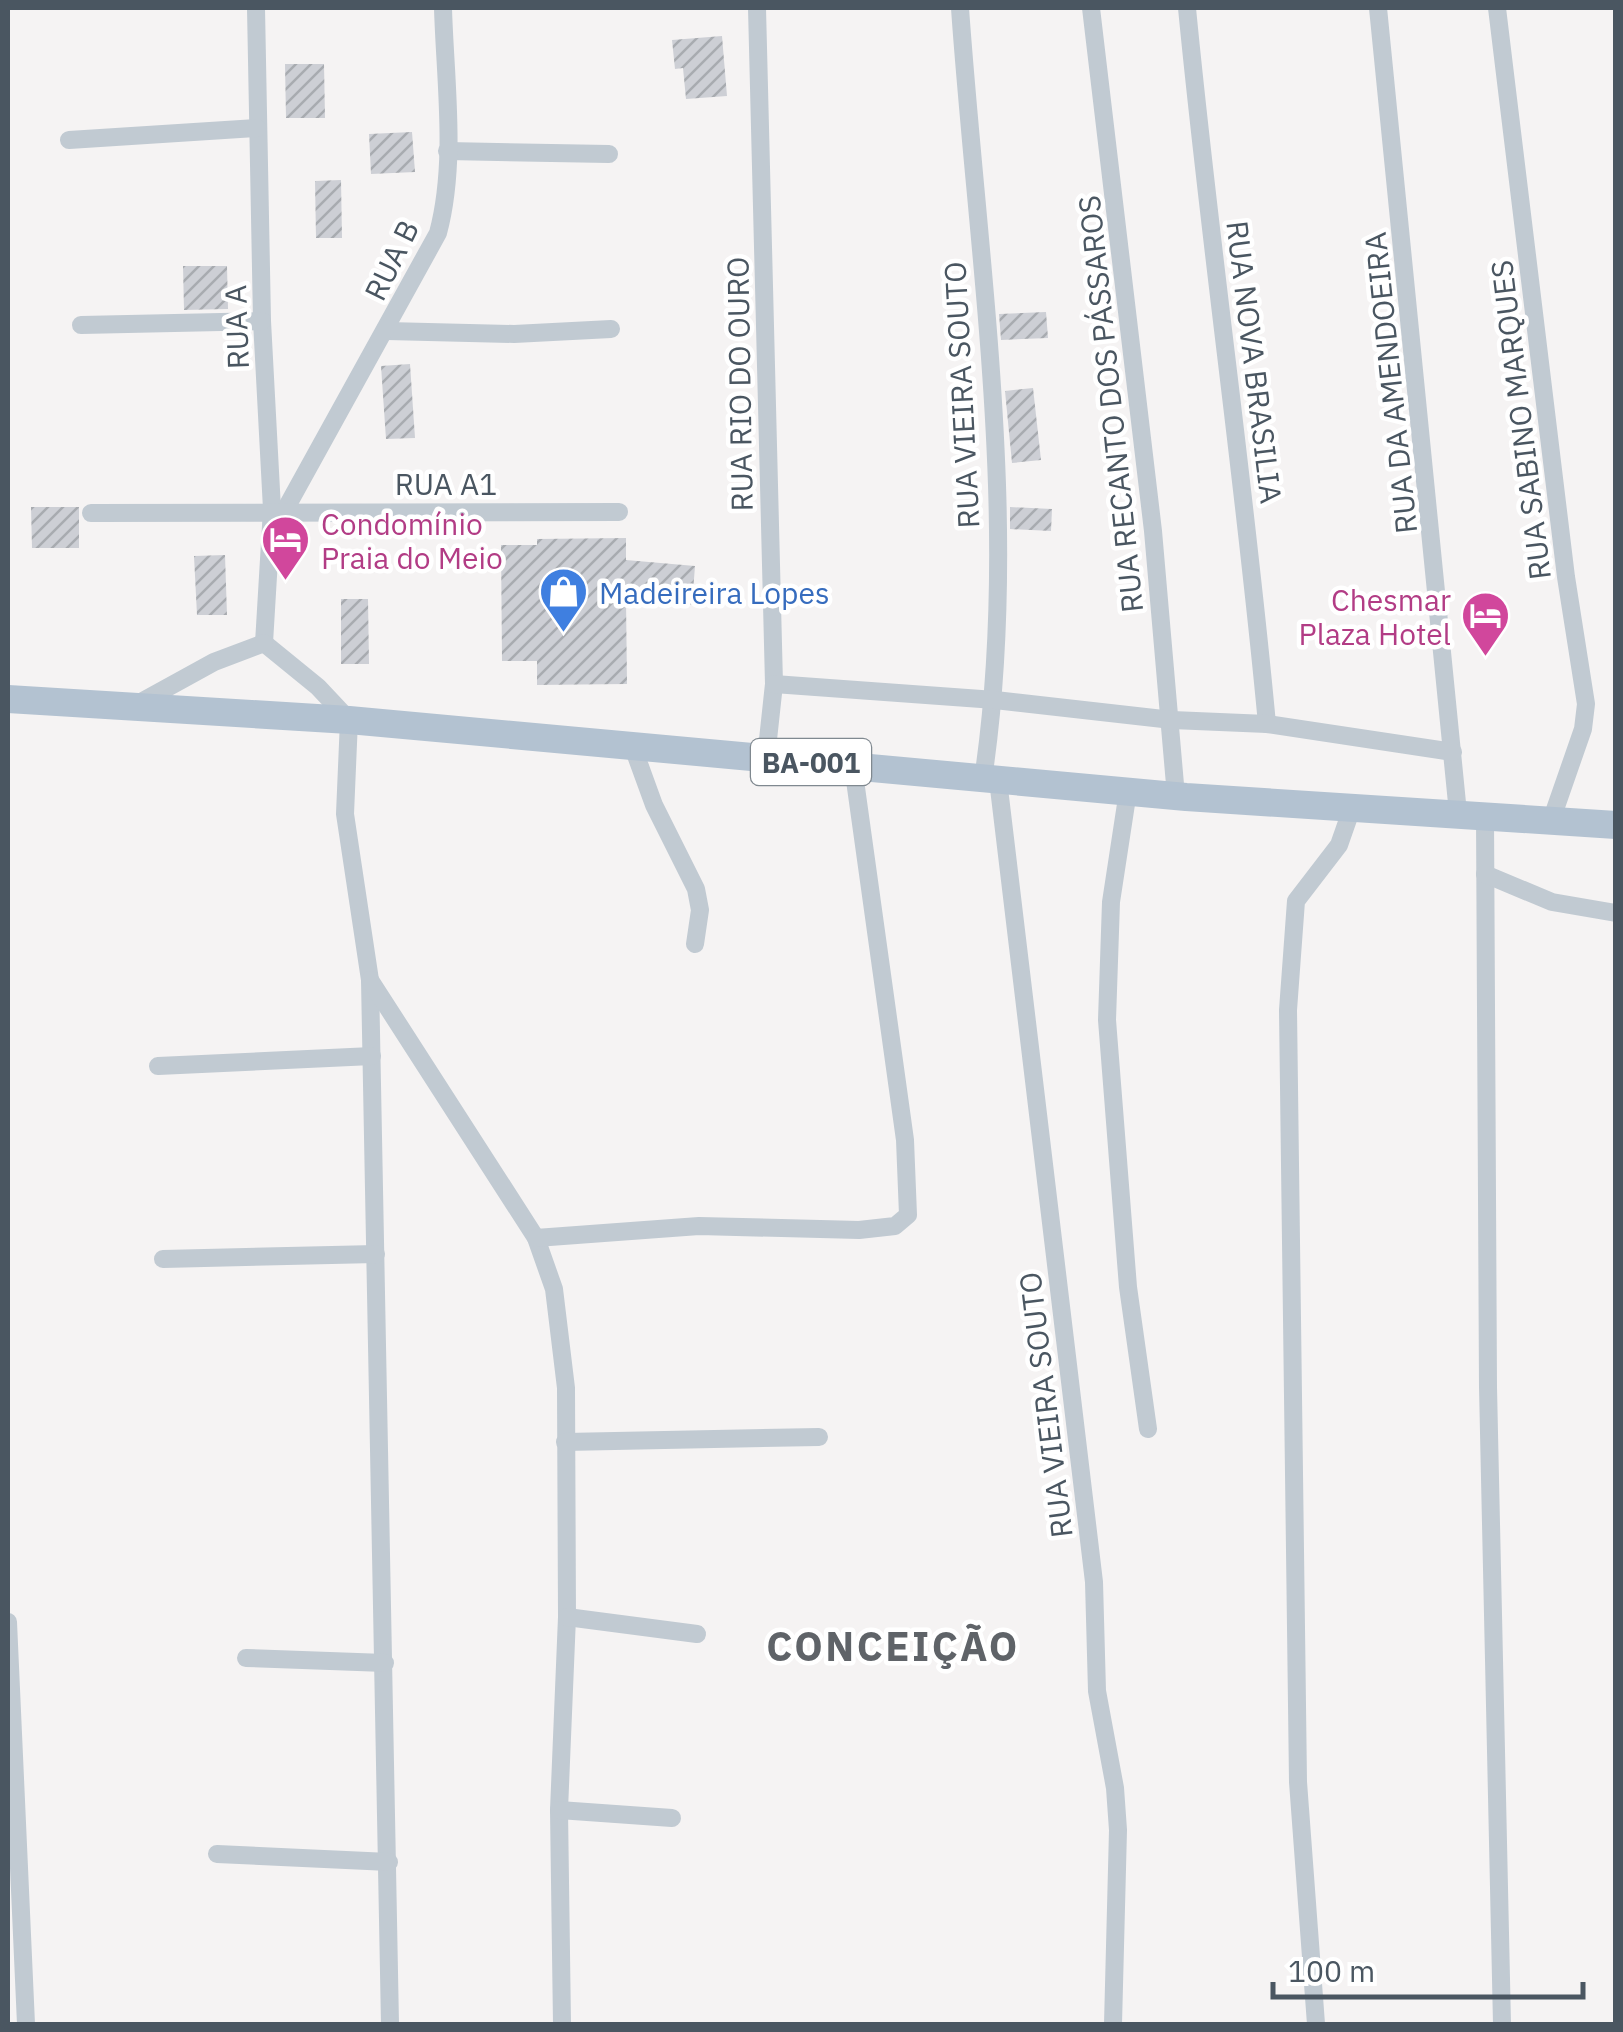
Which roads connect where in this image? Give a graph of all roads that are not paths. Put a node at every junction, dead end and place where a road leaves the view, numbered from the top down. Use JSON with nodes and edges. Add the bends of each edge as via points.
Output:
{"nodes":[{"id":1,"x":256,"y":8,"type":"edge"},
{"id":2,"x":443,"y":8,"type":"edge"},
{"id":3,"x":756,"y":8,"type":"edge"},
{"id":4,"x":960,"y":8,"type":"edge"},
{"id":5,"x":1091,"y":8,"type":"edge"},
{"id":6,"x":1187,"y":8,"type":"edge"},
{"id":7,"x":1378,"y":8,"type":"edge"},
{"id":8,"x":1497,"y":8,"type":"edge"},
{"id":9,"x":256,"y":128,"type":"junction"},
{"id":10,"x":70,"y":140,"type":"dead end"},
{"id":11,"x":447,"y":152,"type":"junction"},
{"id":12,"x":609,"y":154,"type":"dead end"},
{"id":13,"x":262,"y":321,"type":"junction"},
{"id":14,"x":81,"y":326,"type":"dead end"},
{"id":15,"x":612,"y":329,"type":"dead end"},
{"id":16,"x":387,"y":331,"type":"junction"},
{"id":17,"x":278,"y":510,"type":"junction"},
{"id":18,"x":91,"y":512,"type":"dead end"},
{"id":19,"x":619,"y":512,"type":"dead end"},
{"id":20,"x":264,"y":643,"type":"junction"},
{"id":21,"x":774,"y":684,"type":"junction"},
{"id":22,"x":8,"y":699,"type":"edge"},
{"id":23,"x":995,"y":700,"type":"junction"},
{"id":24,"x":128,"y":709,"type":"junction"},
{"id":25,"x":349,"y":720,"type":"junction"},
{"id":26,"x":1172,"y":720,"type":"junction"},
{"id":27,"x":1268,"y":724,"type":"junction"},
{"id":28,"x":634,"y":750,"type":"junction"},
{"id":29,"x":1453,"y":752,"type":"junction"},
{"id":30,"x":766,"y":758,"type":"junction"},
{"id":31,"x":853,"y":766,"type":"junction"},
{"id":32,"x":991,"y":780,"type":"junction"},
{"id":33,"x":1128,"y":791,"type":"junction"},
{"id":34,"x":1176,"y":796,"type":"junction"},
{"id":35,"x":1353,"y":805,"type":"junction"},
{"id":36,"x":1472,"y":814,"type":"junction"},
{"id":37,"x":1551,"y":821,"type":"junction"},
{"id":38,"x":1616,"y":825,"type":"edge"},
{"id":39,"x":1485,"y":874,"type":"junction"},
{"id":40,"x":1616,"y":913,"type":"edge"},
{"id":41,"x":695,"y":944,"type":"dead end"},
{"id":42,"x":370,"y":980,"type":"junction"},
{"id":43,"x":372,"y":1056,"type":"junction"},
{"id":44,"x":158,"y":1066,"type":"dead end"},
{"id":45,"x":536,"y":1238,"type":"junction"},
{"id":46,"x":376,"y":1254,"type":"junction"},
{"id":47,"x":163,"y":1259,"type":"dead end"},
{"id":48,"x":1148,"y":1429,"type":"dead end"},
{"id":49,"x":819,"y":1437,"type":"dead end"},
{"id":50,"x":565,"y":1442,"type":"junction"},
{"id":51,"x":567,"y":1618,"type":"junction"},
{"id":52,"x":8,"y":1622,"type":"edge"},
{"id":53,"x":697,"y":1634,"type":"dead end"},
{"id":54,"x":246,"y":1658,"type":"dead end"},
{"id":55,"x":385,"y":1662,"type":"junction"},
{"id":56,"x":559,"y":1810,"type":"junction"},
{"id":57,"x":672,"y":1818,"type":"dead end"},
{"id":58,"x":217,"y":1854,"type":"dead end"},
{"id":59,"x":389,"y":1862,"type":"junction"},
{"id":60,"x":26,"y":2024,"type":"edge"},
{"id":61,"x":390,"y":2024,"type":"edge"},
{"id":62,"x":562,"y":2024,"type":"edge"},
{"id":63,"x":1113,"y":2024,"type":"edge"},
{"id":64,"x":1316,"y":2024,"type":"edge"},
{"id":65,"x":1502,"y":2024,"type":"edge"}],
"edges":[{"from":1,"to":9,"type":"street","name":"RUA A"},
{"from":2,"to":11,"type":"street","name":"RUA B"},
{"from":3,"to":21,"type":"street","name":"RUA RIO DO OURO"},
{"from":4,"to":23,"type":"street","name":"RUA VIEIRA SOUTO","via":[[996,479]]},
{"from":5,"to":26,"type":"street","name":"RUA RECANTO DOS PÁSSAROS"},
{"from":6,"to":27,"type":"street","name":"RUA NOVA BRASILIA"},
{"from":7,"to":29,"type":"street","name":"RUA DA AMENDOEIRA"},
{"from":8,"to":37,"type":"street","name":"RUA SABINO MARQUES","via":[[1586,704]]},
{"from":9,"to":10,"type":"street"},
{"from":9,"to":13,"type":"street","name":"RUA A"},
{"from":11,"to":12,"type":"street"},
{"from":11,"to":16,"type":"street","name":"RUA B","via":[[438,233]]},
{"from":13,"to":14,"type":"street"},
{"from":13,"to":17,"type":"street","name":"RUA A"},
{"from":15,"to":16,"type":"street"},
{"from":16,"to":17,"type":"street","name":"RUA B"},
{"from":17,"to":18,"type":"street","name":"RUA A1"},
{"from":17,"to":19,"type":"street","name":"RUA A1"},
{"from":17,"to":20,"type":"street","name":"RUA A"},
{"from":20,"to":24,"type":"street"},
{"from":20,"to":25,"type":"street"},
{"from":21,"to":23,"type":"street"},
{"from":21,"to":30,"type":"street","name":"RUA RIO DO OURO"},
{"from":22,"to":24,"type":"main road","number":"BA-001"},
{"from":23,"to":26,"type":"street"},
{"from":23,"to":32,"type":"street","name":"RUA VIEIRA SOUTO"},
{"from":24,"to":25,"type":"main road","number":"BA-001"},
{"from":25,"to":28,"type":"main road","number":"BA-001"},
{"from":25,"to":42,"type":"street","via":[[344,814]]},
{"from":26,"to":27,"type":"street"},
{"from":26,"to":34,"type":"street","name":"RUA RECANTO DOS PÁSSAROS"},
{"from":27,"to":29,"type":"street"},
{"from":28,"to":30,"type":"main road","number":"BA-001"},
{"from":28,"to":41,"type":"street","via":[[696,889]]},
{"from":29,"to":36,"type":"street","name":"RUA DA AMENDOEIRA"},
{"from":30,"to":31,"type":"main road","number":"BA-001"},
{"from":31,"to":32,"type":"main road","number":"BA-001"},
{"from":31,"to":45,"type":"street","via":[[905,1140],[908,1216],[895,1226],[860,1230],[699,1226]]},
{"from":32,"to":33,"type":"main road","number":"BA-001"},
{"from":32,"to":63,"type":"street","name":"RUA VIEIRA SOUTO","via":[[1094,1582],[1097,1691],[1115,1788]]},
{"from":33,"to":34,"type":"main road","number":"BA-001"},
{"from":33,"to":48,"type":"street","via":[[1112,891],[1106,1020],[1128,1287]]},
{"from":34,"to":35,"type":"main road","number":"BA-001"},
{"from":35,"to":36,"type":"main road","number":"BA-001"},
{"from":35,"to":64,"type":"street","via":[[1339,845],[1296,901],[1288,1010],[1298,1782]]},
{"from":36,"to":37,"type":"main road","number":"BA-001"},
{"from":36,"to":39,"type":"street","name":"RUA DA AMENDOEIRA"},
{"from":37,"to":38,"type":"main road","number":"BA-001"},
{"from":39,"to":40,"type":"street","via":[[1552,902]]},
{"from":39,"to":65,"type":"street","name":"RUA DA AMENDOEIRA"},
{"from":42,"to":43,"type":"street"},
{"from":42,"to":45,"type":"street"},
{"from":43,"to":44,"type":"street"},
{"from":43,"to":46,"type":"street"},
{"from":45,"to":50,"type":"street","via":[[559,1320]]},
{"from":46,"to":47,"type":"street"},
{"from":46,"to":55,"type":"street"},
{"from":49,"to":50,"type":"street"},
{"from":50,"to":51,"type":"street"},
{"from":51,"to":53,"type":"street"},
{"from":51,"to":56,"type":"street"},
{"from":52,"to":60,"type":"street"},
{"from":54,"to":55,"type":"street"},
{"from":55,"to":59,"type":"street"},
{"from":56,"to":57,"type":"street"},
{"from":56,"to":62,"type":"street"},
{"from":58,"to":59,"type":"street"},
{"from":59,"to":61,"type":"street"}]}
